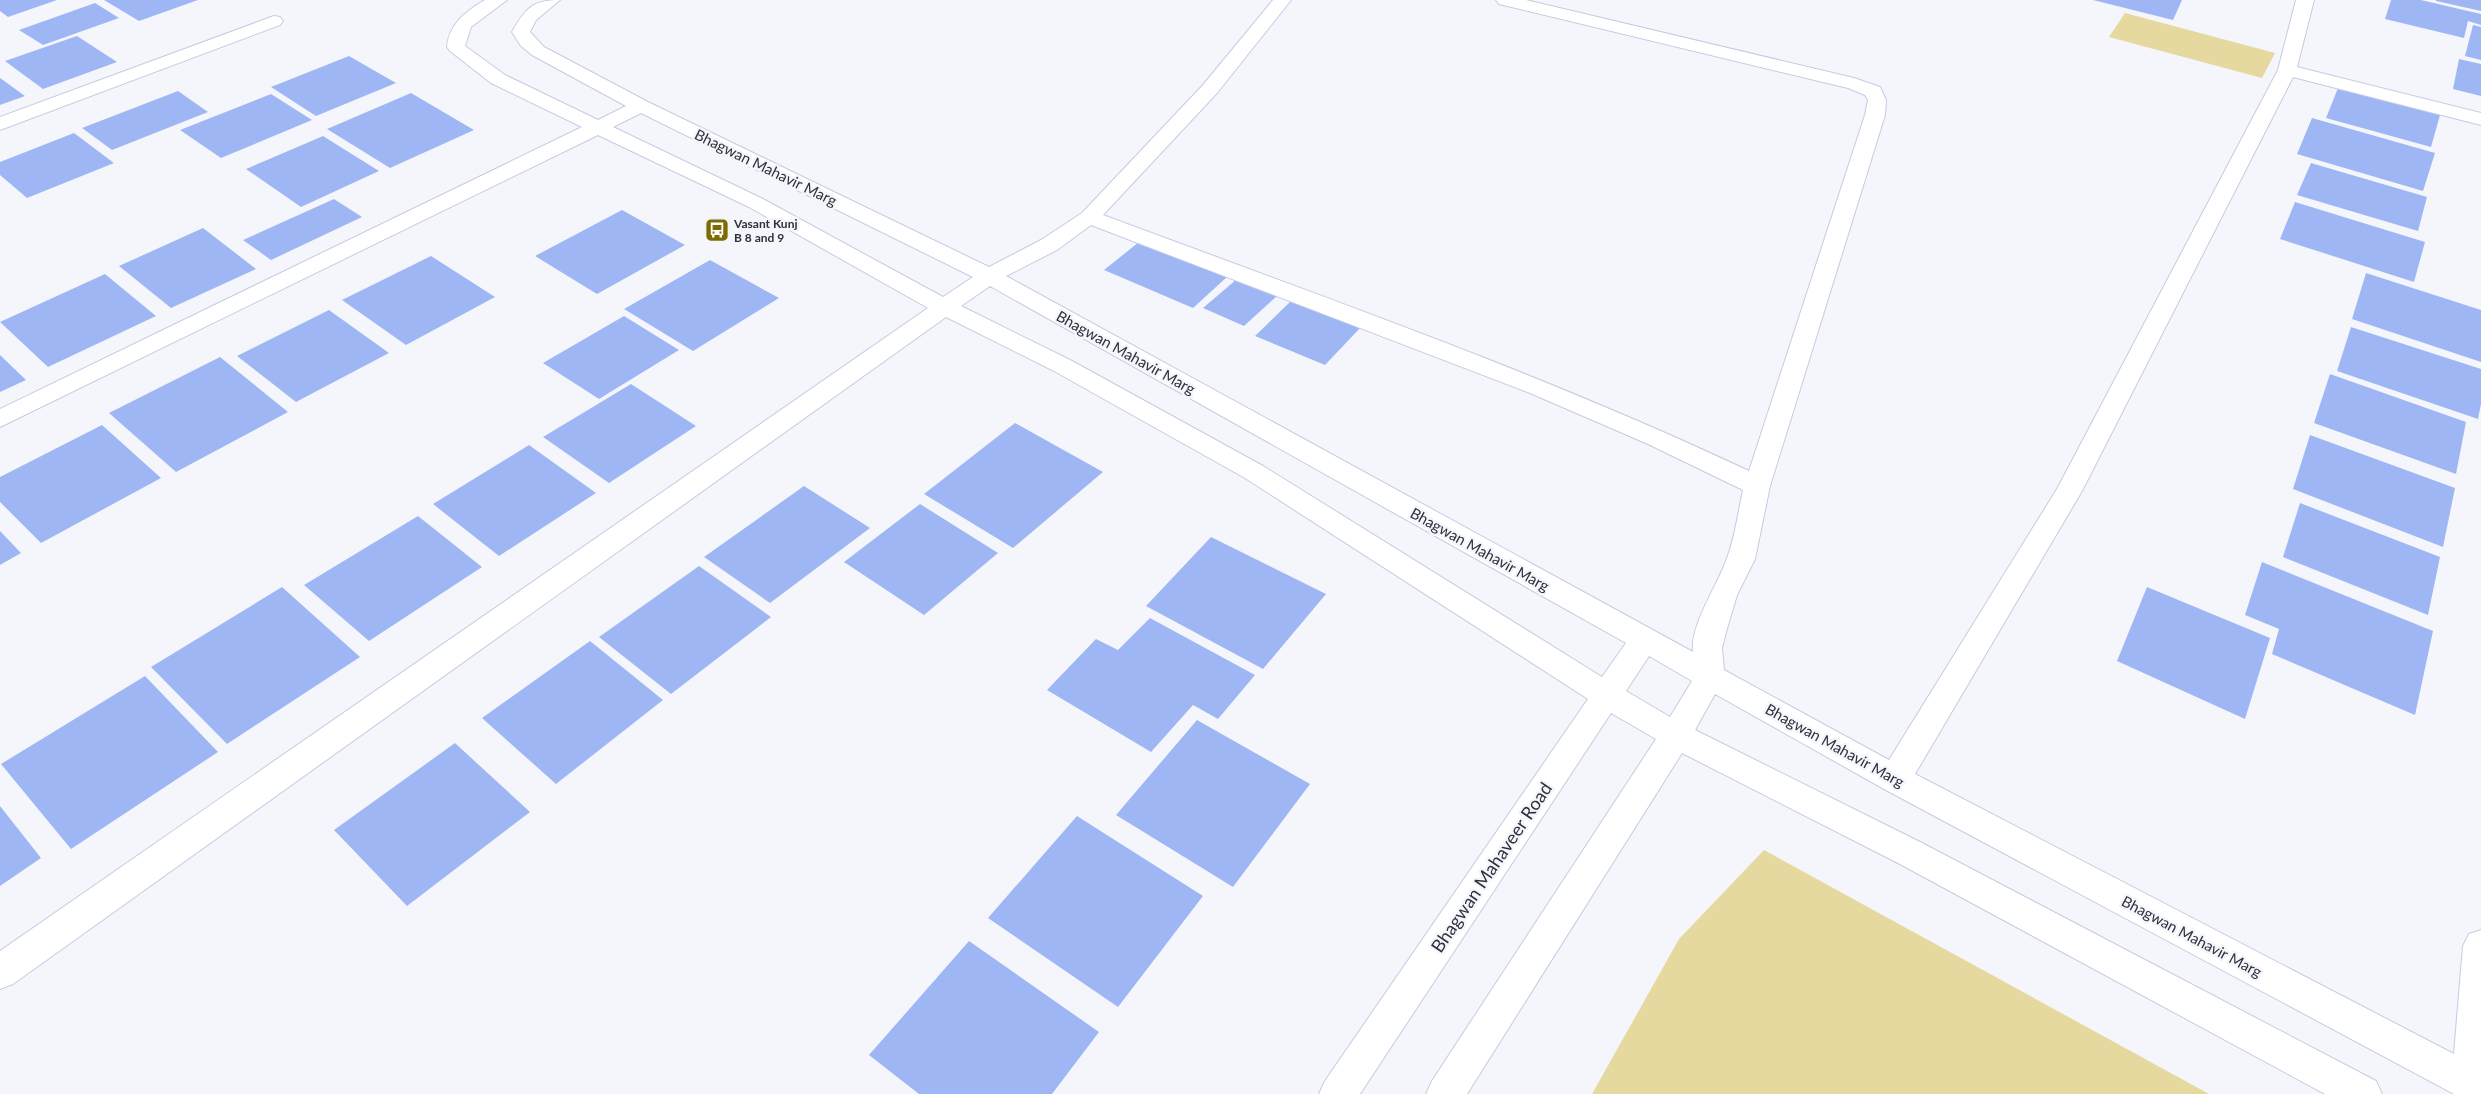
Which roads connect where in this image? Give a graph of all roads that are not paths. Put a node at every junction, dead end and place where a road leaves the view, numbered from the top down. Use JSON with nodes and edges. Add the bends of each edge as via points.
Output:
{"nodes":[{"id":1,"x":498,"y":0,"type":"edge"},
{"id":2,"x":551,"y":0,"type":"edge"},
{"id":3,"x":1282,"y":0,"type":"edge"},
{"id":4,"x":1505,"y":0,"type":"edge"},
{"id":5,"x":2305,"y":0,"type":"edge"},
{"id":6,"x":274,"y":20,"type":"dead end"},
{"id":7,"x":2287,"y":70,"type":"junction"},
{"id":8,"x":641,"y":106,"type":"junction"},
{"id":9,"x":2481,"y":119,"type":"edge"},
{"id":10,"x":0,"y":124,"type":"edge"},
{"id":11,"x":598,"y":129,"type":"junction"},
{"id":12,"x":1089,"y":217,"type":"junction"},
{"id":13,"x":989,"y":276,"type":"junction"},
{"id":14,"x":944,"y":308,"type":"junction"},
{"id":15,"x":0,"y":419,"type":"edge"},
{"id":16,"x":1757,"y":486,"type":"junction"},
{"id":17,"x":1644,"y":640,"type":"junction"},
{"id":18,"x":1710,"y":676,"type":"junction"},
{"id":19,"x":1606,"y":695,"type":"junction"},
{"id":20,"x":1676,"y":735,"type":"junction"},
{"id":21,"x":1895,"y":779,"type":"junction"},
{"id":22,"x":2481,"y":946,"type":"edge"},
{"id":23,"x":0,"y":972,"type":"edge"},
{"id":24,"x":2475,"y":1085,"type":"edge"},
{"id":25,"x":1338,"y":1094,"type":"edge"},
{"id":26,"x":1445,"y":1094,"type":"edge"},
{"id":27,"x":2364,"y":1094,"type":"edge"}],
"edges":[{"from":1,"to":11,"type":"street","via":[[466,21],[456,37],[456,47],[498,79]]},
{"from":2,"to":8,"type":"street","name":"Bhagwan Mahavir Marg","via":[[529,17],[521,32],[527,42]]},
{"from":3,"to":12,"type":"street","via":[[1210,89]]},
{"from":4,"to":16,"type":"street","via":[[1809,72],[1873,91],[1877,100],[1875,115]]},
{"from":5,"to":7,"type":"street"},
{"from":6,"to":10,"type":"street"},
{"from":7,"to":9,"type":"street"},
{"from":7,"to":21,"type":"street","via":[[2069,491]]},
{"from":8,"to":11,"type":"street"},
{"from":8,"to":13,"type":"street","name":"Bhagwan Mahavir Marg"},
{"from":11,"to":14,"type":"street","via":[[756,203]]},
{"from":11,"to":15,"type":"street"},
{"from":12,"to":13,"type":"street","via":[[1049,245]]},
{"from":12,"to":16,"type":"street","via":[[1539,387]]},
{"from":13,"to":14,"type":"street"},
{"from":13,"to":17,"type":"street","name":"Bhagwan Mahavir Marg"},
{"from":14,"to":19,"type":"street","via":[[1063,366],[1254,472]]},
{"from":14,"to":23,"type":"street"},
{"from":16,"to":18,"type":"street","via":[[1741,559],[1723,595],[1707,648]]},
{"from":17,"to":18,"type":"street","name":"Bhagwan Mahavir Marg"},
{"from":17,"to":19,"type":"street","name":"Bhagwan Mahaveer Road"},
{"from":18,"to":20,"type":"street"},
{"from":18,"to":21,"type":"street","name":"Bhagwan Mahavir Marg"},
{"from":19,"to":20,"type":"street"},
{"from":19,"to":25,"type":"street","name":"Bhagwan Mahaveer Road"},
{"from":20,"to":26,"type":"street"},
{"from":20,"to":27,"type":"street","via":[[1910,853]]},
{"from":21,"to":24,"type":"street","name":"Bhagwan Mahavir Marg"},
{"from":22,"to":24,"type":"street"}]}
